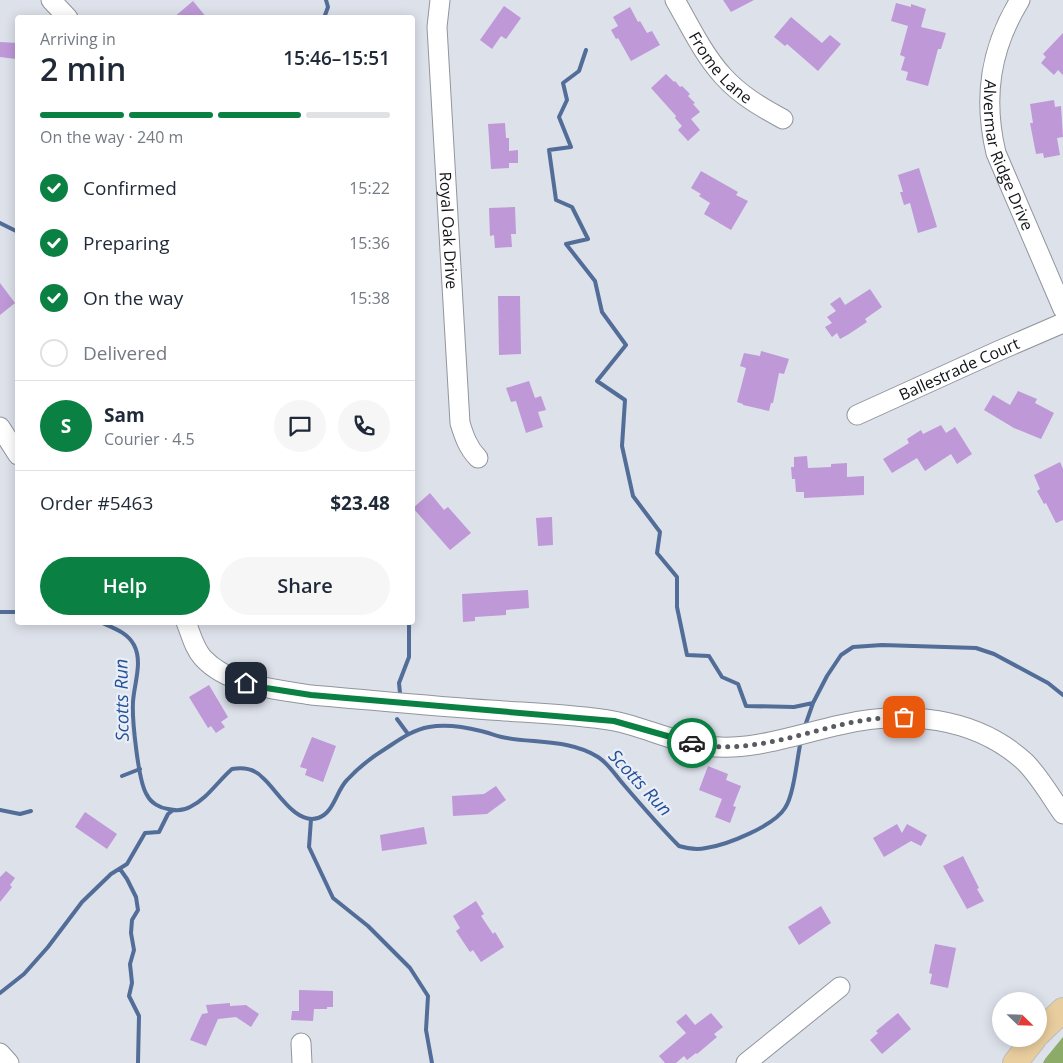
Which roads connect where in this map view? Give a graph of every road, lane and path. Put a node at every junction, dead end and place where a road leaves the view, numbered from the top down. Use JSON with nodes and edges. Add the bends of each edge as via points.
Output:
{"nodes":[{"id":1,"x":51,"y":0,"type":"edge"},
{"id":2,"x":440,"y":0,"type":"edge"},
{"id":3,"x":676,"y":0,"type":"edge"},
{"id":4,"x":1020,"y":0,"type":"edge"},
{"id":5,"x":65,"y":15,"type":"edge"},
{"id":6,"x":783,"y":119,"type":"dead end"},
{"id":7,"x":1063,"y":309,"type":"edge"},
{"id":8,"x":1063,"y":323,"type":"edge"},
{"id":9,"x":858,"y":415,"type":"dead end"},
{"id":10,"x":0,"y":427,"type":"edge"},
{"id":11,"x":15,"y":450,"type":"edge"},
{"id":12,"x":478,"y":458,"type":"dead end"},
{"id":13,"x":187,"y":625,"type":"edge"},
{"id":14,"x":1063,"y":814,"type":"edge"},
{"id":15,"x":840,"y":986,"type":"dead end"},
{"id":16,"x":1063,"y":1010,"type":"edge"},
{"id":17,"x":1048,"y":1024,"type":"edge"},
{"id":18,"x":301,"y":1043,"type":"dead end"},
{"id":19,"x":1027,"y":1048,"type":"edge"},
{"id":20,"x":0,"y":1053,"type":"edge"},
{"id":21,"x":9,"y":1063,"type":"edge"},
{"id":22,"x":302,"y":1063,"type":"edge"},
{"id":23,"x":746,"y":1063,"type":"edge"},
{"id":24,"x":1015,"y":1063,"type":"edge"}],
"edges":[{"from":1,"to":5,"type":"street"},
{"from":2,"to":12,"type":"street","name":"Royal Oak Drive","via":[[437,27],[460,423],[464,438]]},
{"from":3,"to":6,"type":"street","name":"Frome Lane","via":[[724,78],[744,95]]},
{"from":4,"to":7,"type":"street","name":"Alvermar Ridge Drive","via":[[1009,17],[992,68],[992,134],[996,154]]},
{"from":8,"to":9,"type":"street","name":"Ballestrade Court"},
{"from":10,"to":11,"type":"street"},
{"from":13,"to":14,"type":"street","via":[[195,647],[210,664],[233,677],[266,688],[311,695],[614,721],[706,746],[751,745],[864,720],[925,718],[969,728],[997,742],[1026,763]]},
{"from":15,"to":23,"type":"street"},
{"from":16,"to":17,"type":"main road"},
{"from":18,"to":22,"type":"street"},
{"from":19,"to":24,"type":"main road"},
{"from":20,"to":21,"type":"street"}]}
